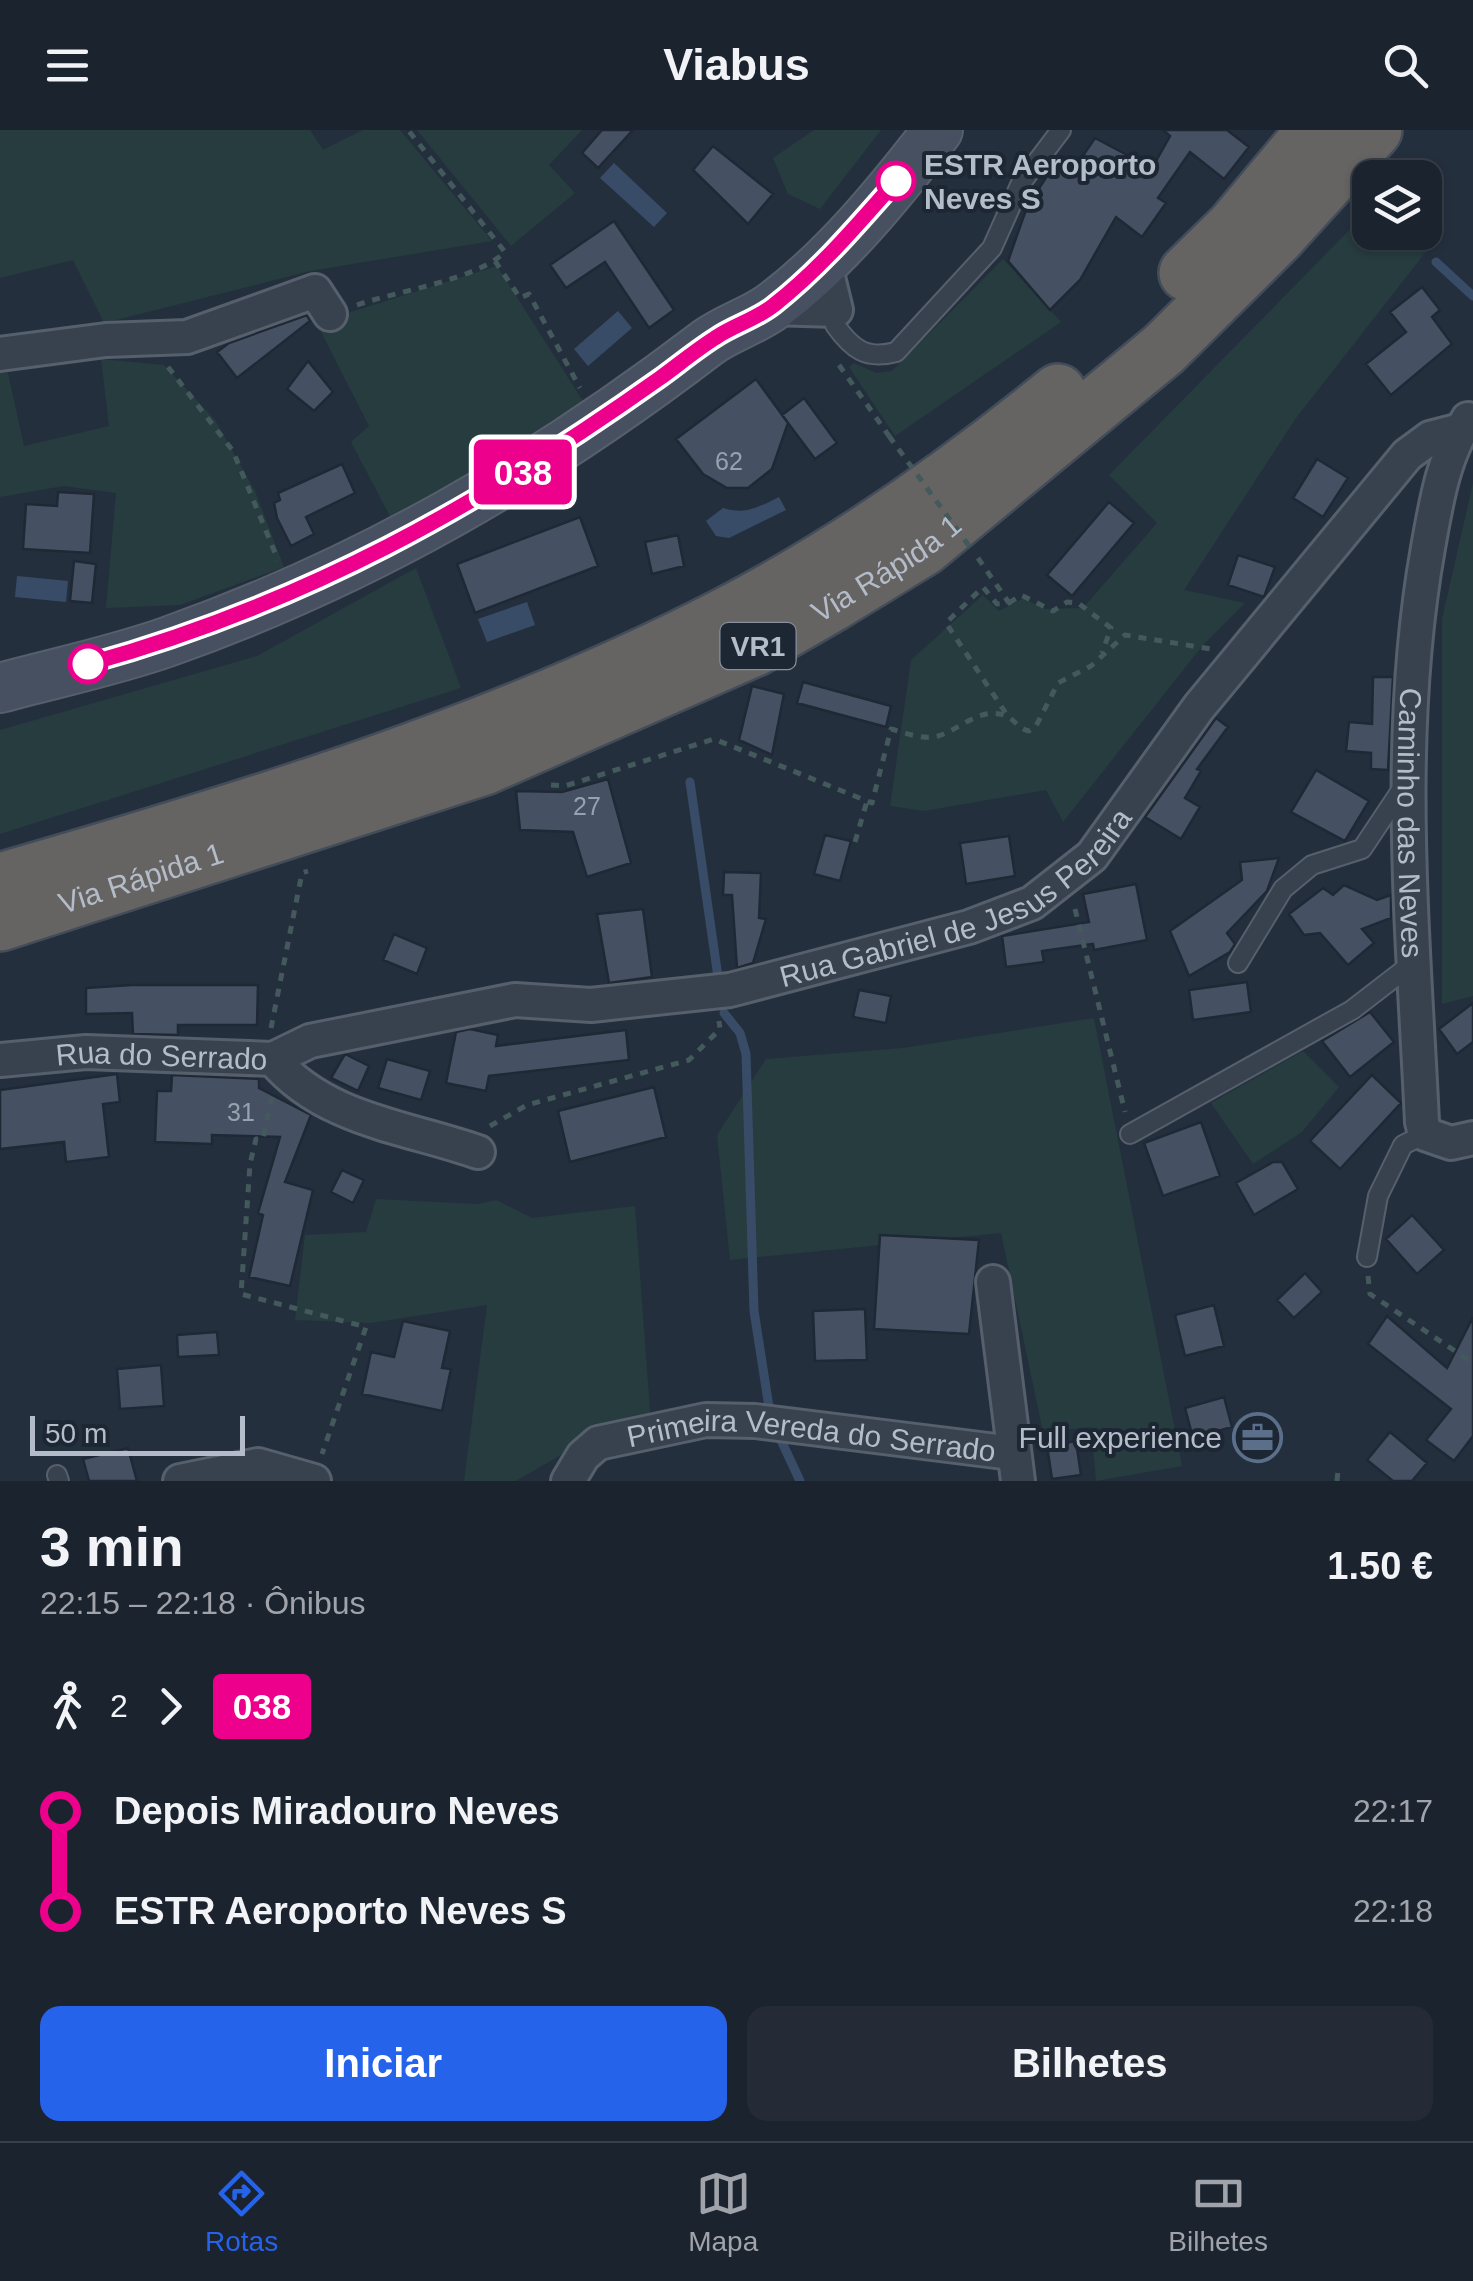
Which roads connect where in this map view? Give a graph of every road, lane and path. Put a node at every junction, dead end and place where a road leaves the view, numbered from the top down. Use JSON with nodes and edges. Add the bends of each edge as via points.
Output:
{"nodes":[{"id":1,"x":408,"y":130,"type":"edge"},
{"id":2,"x":1061,"y":130,"type":"edge"},
{"id":3,"x":1316,"y":130,"type":"edge"},
{"id":4,"x":1374,"y":130,"type":"edge"},
{"id":5,"x":913,"y":132,"type":"edge"},
{"id":6,"x":495,"y":261,"type":"junction"},
{"id":7,"x":824,"y":261,"type":"junction"},
{"id":8,"x":770,"y":308,"type":"junction"},
{"id":9,"x":836,"y":310,"type":"junction"},
{"id":10,"x":330,"y":314,"type":"joint"},
{"id":11,"x":716,"y":336,"type":"junction"},
{"id":12,"x":148,"y":341,"type":"junction"},
{"id":13,"x":0,"y":354,"type":"edge"},
{"id":14,"x":838,"y":366,"type":"dead end"},
{"id":15,"x":581,"y":390,"type":"dead end"},
{"id":16,"x":1467,"y":421,"type":"edge"},
{"id":17,"x":283,"y":574,"type":"dead end"},
{"id":18,"x":1007,"y":600,"type":"junction"},
{"id":19,"x":1222,"y":650,"type":"dead end"},
{"id":20,"x":1101,"y":656,"type":"junction"},
{"id":21,"x":0,"y":688,"type":"edge"},
{"id":22,"x":1008,"y":715,"type":"junction"},
{"id":23,"x":1407,"y":781,"type":"junction"},
{"id":24,"x":535,"y":783,"type":"dead end"},
{"id":25,"x":867,"y":802,"type":"junction"},
{"id":26,"x":855,"y":842,"type":"dead end"},
{"id":27,"x":319,"y":865,"type":"dead end"},
{"id":28,"x":1066,"y":877,"type":"junction"},
{"id":29,"x":0,"y":881,"type":"edge"},
{"id":30,"x":0,"y":923,"type":"edge"},
{"id":31,"x":1238,"y":963,"type":"dead end"},
{"id":32,"x":1413,"y":963,"type":"junction"},
{"id":33,"x":720,"y":1028,"type":"dead end"},
{"id":34,"x":279,"y":1047,"type":"junction"},
{"id":35,"x":0,"y":1060,"type":"edge"},
{"id":36,"x":288,"y":1096,"type":"dead end"},
{"id":37,"x":1130,"y":1134,"type":"joint"},
{"id":38,"x":1425,"y":1134,"type":"junction"},
{"id":39,"x":1473,"y":1138,"type":"edge"},
{"id":40,"x":468,"y":1148,"type":"joint"},
{"id":41,"x":1367,"y":1257,"type":"dead end"},
{"id":42,"x":992,"y":1282,"type":"dead end"},
{"id":43,"x":1370,"y":1294,"type":"dead end"},
{"id":44,"x":1473,"y":1363,"type":"edge"},
{"id":45,"x":1015,"y":1467,"type":"edge"},
{"id":46,"x":1338,"y":1470,"type":"dead end"},
{"id":47,"x":180,"y":1481,"type":"edge"},
{"id":48,"x":313,"y":1481,"type":"edge"},
{"id":49,"x":568,"y":1481,"type":"edge"},
{"id":50,"x":1337,"y":1481,"type":"edge"}],
"edges":[{"from":1,"to":6,"type":"path","via":[[499,240],[504,252]]},
{"from":2,"to":9,"type":"lane","via":[[1022,183],[992,248],[896,352],[858,352],[835,325]]},
{"from":3,"to":29,"type":"highway","name":"Via Rápida 1","number":"VR1","via":[[1234,227],[1072,380],[934,488],[795,577],[600,677],[475,728]]},
{"from":4,"to":30,"type":"highway","name":"Via Rápida 1","number":"VR1","via":[[1164,349],[924,548],[834,603],[755,648],[484,766]]},
{"from":5,"to":7,"type":"main road","via":[[835,230]]},
{"from":5,"to":11,"type":"main road"},
{"from":6,"to":10,"type":"path"},
{"from":6,"to":15,"type":"path","via":[[520,298],[529,294]]},
{"from":7,"to":8,"type":"main road"},
{"from":7,"to":9,"type":"street"},
{"from":8,"to":9,"type":"street"},
{"from":8,"to":11,"type":"main road"},
{"from":10,"to":12,"type":"street","via":[[316,291],[186,337]]},
{"from":11,"to":21,"type":"main road","via":[[508,482],[388,548],[165,643]]},
{"from":12,"to":13,"type":"street"},
{"from":12,"to":17,"type":"path","via":[[233,451]]},
{"from":14,"to":18,"type":"path","bridge":true},
{"from":16,"to":23,"type":"street","name":"Caminho das Neves","via":[[1451,444],[1419,596]]},
{"from":16,"to":28,"type":"street","name":"Rua Gabriel de Jesus Pereira","via":[[1407,455],[1198,707],[1092,856]]},
{"from":18,"to":20,"type":"path","via":[[1021,596],[1053,611],[1078,604],[1111,628]]},
{"from":18,"to":22,"type":"path","via":[[997,604],[983,586],[946,624]]},
{"from":19,"to":20,"type":"path","via":[[1134,634]]},
{"from":20,"to":22,"type":"path","via":[[1058,683],[1029,731]]},
{"from":22,"to":25,"type":"path","via":[[973,718],[938,736],[891,729],[872,803]]},
{"from":23,"to":31,"type":"lane","via":[[1362,849],[1312,866],[1284,889]]},
{"from":23,"to":32,"type":"street","name":"Caminho das Neves"},
{"from":24,"to":25,"type":"path","via":[[565,786],[714,738]]},
{"from":25,"to":26,"type":"path"},
{"from":27,"to":34,"type":"path","via":[[302,873],[270,1036]]},
{"from":28,"to":34,"type":"street","name":"Rua Gabriel de Jesus Pereira","via":[[1002,916],[730,990],[591,1004],[514,1000]]},
{"from":28,"to":37,"type":"path"},
{"from":32,"to":37,"type":"lane","via":[[1352,1010]]},
{"from":32,"to":38,"type":"street","name":"Caminho das Neves"},
{"from":33,"to":40,"type":"path","via":[[689,1060],[527,1105]]},
{"from":34,"to":35,"type":"street","name":"Rua do Serrado"},
{"from":34,"to":40,"type":"street","name":"Rua do Serrado","via":[[299,1086],[341,1110]]},
{"from":36,"to":48,"type":"path","via":[[274,1090],[250,1164],[242,1294],[366,1328]]},
{"from":38,"to":39,"type":"street","via":[[1451,1143]]},
{"from":38,"to":41,"type":"lane","via":[[1403,1145],[1378,1196]]},
{"from":42,"to":45,"type":"street","name":"Primeira Vereda do Serrado"},
{"from":43,"to":44,"type":"path"},
{"from":45,"to":49,"type":"street","name":"Primeira Vereda do Serrado","via":[[755,1421],[706,1420],[598,1443]]},
{"from":46,"to":50,"type":"path"},
{"from":47,"to":48,"type":"street","via":[[258,1465]]}]}
